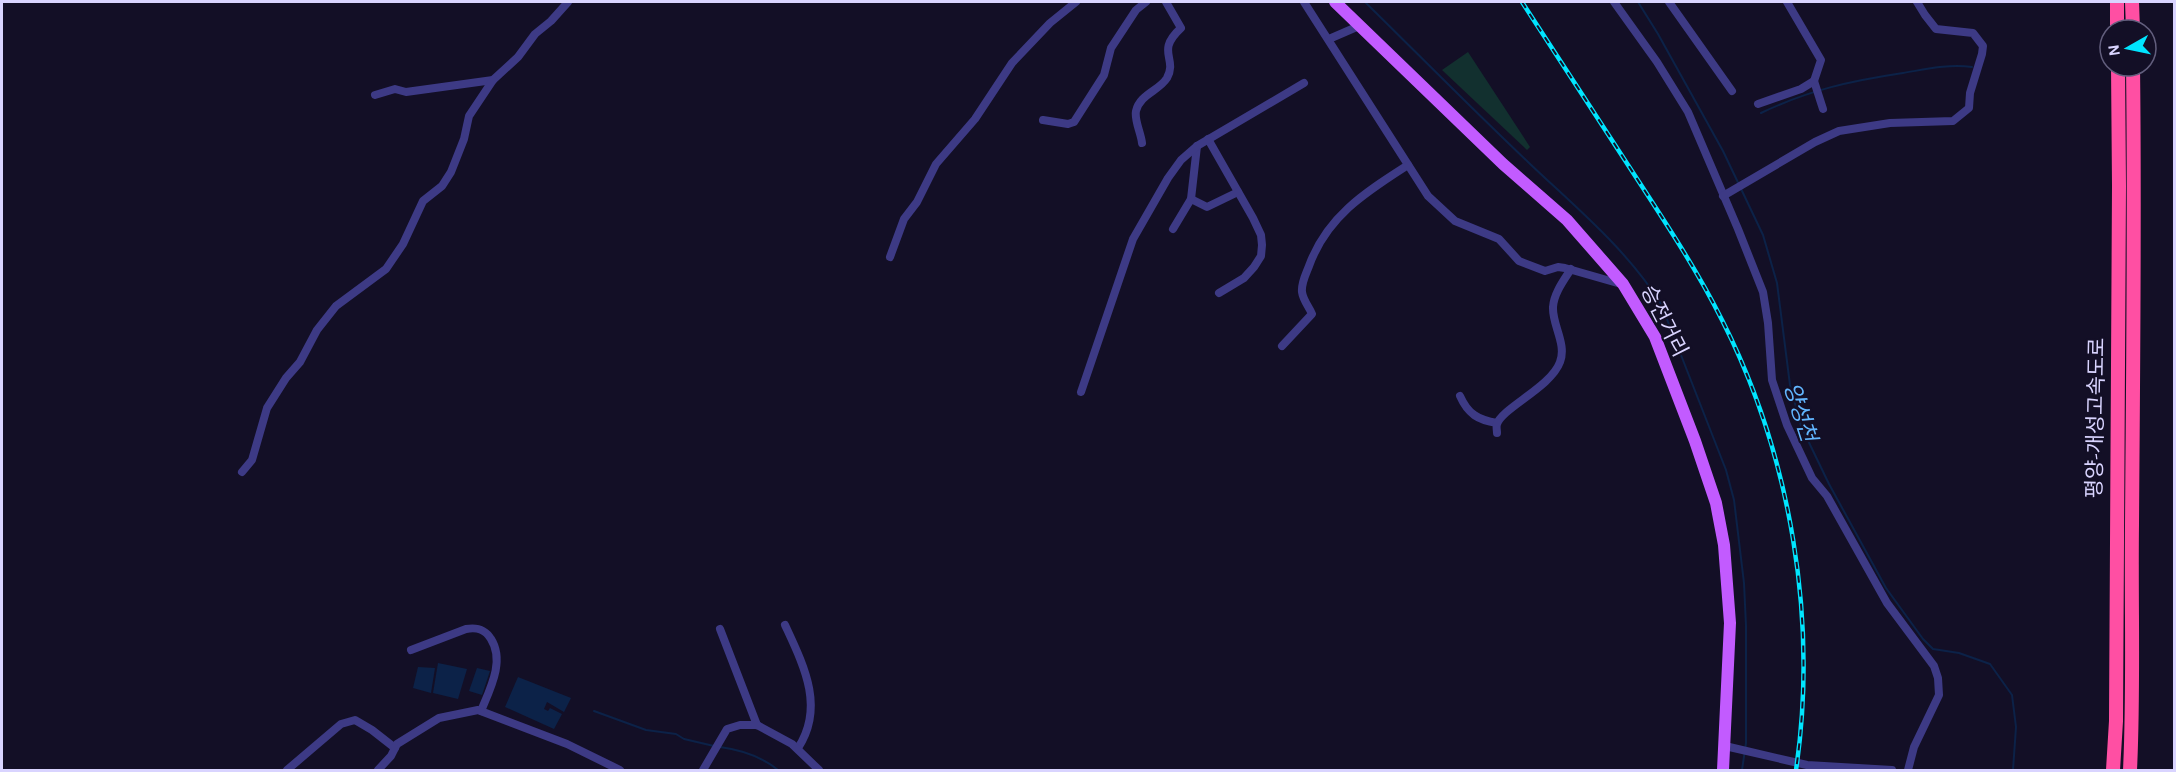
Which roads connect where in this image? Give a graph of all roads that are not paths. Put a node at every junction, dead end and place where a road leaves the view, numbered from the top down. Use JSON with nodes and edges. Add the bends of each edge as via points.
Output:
{"nodes":[{"id":1,"x":568,"y":2,"type":"edge"},
{"id":2,"x":1076,"y":2,"type":"edge"},
{"id":3,"x":1146,"y":2,"type":"edge"},
{"id":4,"x":1166,"y":2,"type":"edge"},
{"id":5,"x":1304,"y":2,"type":"edge"},
{"id":6,"x":1335,"y":2,"type":"edge"},
{"id":7,"x":1614,"y":2,"type":"edge"},
{"id":8,"x":1669,"y":2,"type":"edge"},
{"id":9,"x":1787,"y":2,"type":"edge"},
{"id":10,"x":1917,"y":2,"type":"edge"},
{"id":11,"x":2117,"y":2,"type":"edge"},
{"id":12,"x":2132,"y":2,"type":"edge"},
{"id":13,"x":2117,"y":18,"type":"edge"},
{"id":14,"x":2133,"y":18,"type":"edge"},
{"id":15,"x":1359,"y":26,"type":"junction"},
{"id":16,"x":1329,"y":39,"type":"junction"},
{"id":17,"x":2118,"y":78,"type":"edge"},
{"id":18,"x":2133,"y":78,"type":"edge"},
{"id":19,"x":493,"y":80,"type":"junction"},
{"id":20,"x":1304,"y":83,"type":"dead end"},
{"id":21,"x":1814,"y":83,"type":"junction"},
{"id":22,"x":1732,"y":91,"type":"dead end"},
{"id":23,"x":375,"y":95,"type":"dead end"},
{"id":24,"x":1758,"y":104,"type":"dead end"},
{"id":25,"x":1824,"y":109,"type":"dead end"},
{"id":26,"x":1042,"y":120,"type":"dead end"},
{"id":27,"x":1208,"y":139,"type":"junction"},
{"id":28,"x":1142,"y":143,"type":"dead end"},
{"id":29,"x":1197,"y":146,"type":"junction"},
{"id":30,"x":1408,"y":165,"type":"junction"},
{"id":31,"x":1238,"y":192,"type":"junction"},
{"id":32,"x":1723,"y":196,"type":"junction"},
{"id":33,"x":1191,"y":199,"type":"junction"},
{"id":34,"x":1173,"y":229,"type":"dead end"},
{"id":35,"x":890,"y":257,"type":"dead end"},
{"id":36,"x":1571,"y":269,"type":"junction"},
{"id":37,"x":1623,"y":284,"type":"junction"},
{"id":38,"x":1219,"y":293,"type":"dead end"},
{"id":39,"x":1282,"y":346,"type":"dead end"},
{"id":40,"x":1081,"y":392,"type":"dead end"},
{"id":41,"x":1460,"y":396,"type":"dead end"},
{"id":42,"x":1497,"y":423,"type":"junction"},
{"id":43,"x":1497,"y":433,"type":"dead end"},
{"id":44,"x":242,"y":472,"type":"dead end"},
{"id":45,"x":785,"y":625,"type":"dead end"},
{"id":46,"x":720,"y":629,"type":"dead end"},
{"id":47,"x":411,"y":650,"type":"dead end"},
{"id":48,"x":481,"y":711,"type":"junction"},
{"id":49,"x":757,"y":725,"type":"junction"},
{"id":50,"x":1725,"y":746,"type":"junction"},
{"id":51,"x":395,"y":748,"type":"junction"},
{"id":52,"x":798,"y":748,"type":"junction"},
{"id":53,"x":287,"y":771,"type":"edge"},
{"id":54,"x":378,"y":771,"type":"edge"},
{"id":55,"x":620,"y":771,"type":"edge"},
{"id":56,"x":703,"y":771,"type":"edge"},
{"id":57,"x":819,"y":771,"type":"edge"},
{"id":58,"x":1723,"y":771,"type":"edge"},
{"id":59,"x":1892,"y":771,"type":"edge"},
{"id":60,"x":1908,"y":771,"type":"edge"},
{"id":61,"x":2113,"y":771,"type":"edge"},
{"id":62,"x":2130,"y":771,"type":"edge"}],
"edges":[{"from":1,"to":19,"type":"street"},
{"from":2,"to":35,"type":"street","via":[[1012,63],[975,119],[936,164],[904,219]]},
{"from":3,"to":26,"type":"street","via":[[1136,10],[1111,48],[1104,75],[1074,122]]},
{"from":4,"to":28,"type":"street","via":[[1181,28],[1168,44],[1169,75],[1137,107],[1135,115]]},
{"from":5,"to":16,"type":"street"},
{"from":6,"to":15,"type":"main road","name":"승전거리"},
{"from":7,"to":32,"type":"street","via":[[1688,112]]},
{"from":8,"to":22,"type":"street"},
{"from":9,"to":21,"type":"street","via":[[1821,60]]},
{"from":10,"to":32,"type":"street","via":[[1936,29],[1973,33],[1983,46],[1970,93],[1970,108],[1953,121],[1890,123],[1839,131]]},
{"from":11,"to":13,"type":"highway"},
{"from":12,"to":14,"type":"highway"},
{"from":15,"to":16,"type":"street"},
{"from":15,"to":37,"type":"main road","name":"승전거리","via":[[1567,220]]},
{"from":16,"to":30,"type":"street"},
{"from":17,"to":61,"type":"highway","name":"평양-개성고속도로"},
{"from":18,"to":62,"type":"highway","name":"평양-개성고속도로"},
{"from":19,"to":23,"type":"street","via":[[406,92],[395,89]]},
{"from":19,"to":44,"type":"street","via":[[469,116],[451,172],[442,186],[423,201],[386,269],[336,306],[316,330],[300,362],[267,408],[252,460]]},
{"from":20,"to":27,"type":"street"},
{"from":21,"to":24,"type":"street"},
{"from":21,"to":25,"type":"street"},
{"from":27,"to":29,"type":"street"},
{"from":27,"to":31,"type":"street"},
{"from":29,"to":33,"type":"street"},
{"from":29,"to":40,"type":"street","via":[[1168,178],[1133,239]]},
{"from":30,"to":36,"type":"street","via":[[1428,196],[1455,221],[1499,239],[1519,261],[1545,271]]},
{"from":30,"to":39,"type":"street","via":[[1335,220],[1314,253],[1303,283],[1302,292],[1312,314]]},
{"from":31,"to":33,"type":"street","via":[[1207,207]]},
{"from":31,"to":38,"type":"street","via":[[1261,234],[1261,256],[1244,278]]},
{"from":32,"to":60,"type":"street","via":[[1763,292],[1772,380],[1787,425],[1812,478],[1827,496],[1887,603],[1934,666],[1938,678],[1940,695],[1914,747]]},
{"from":33,"to":34,"type":"street"},
{"from":36,"to":37,"type":"street"},
{"from":36,"to":42,"type":"street","via":[[1553,306],[1560,362],[1536,391]]},
{"from":37,"to":50,"type":"main road","name":"승전거리","via":[[1655,338],[1716,503],[1728,578],[1730,623]]},
{"from":41,"to":42,"type":"street","via":[[1470,414]]},
{"from":42,"to":43,"type":"street"},
{"from":45,"to":52,"type":"street","via":[[804,668],[812,701],[811,718]]},
{"from":46,"to":49,"type":"street"},
{"from":47,"to":48,"type":"street","via":[[466,629],[487,633],[497,657],[491,688]]},
{"from":48,"to":51,"type":"street","via":[[439,718]]},
{"from":48,"to":55,"type":"street","via":[[567,744]]},
{"from":49,"to":52,"type":"street"},
{"from":49,"to":56,"type":"street","via":[[727,729]]},
{"from":50,"to":58,"type":"main road","name":"승전거리"},
{"from":50,"to":59,"type":"street","via":[[1807,765]]},
{"from":51,"to":53,"type":"street","via":[[355,720],[341,724]]},
{"from":51,"to":54,"type":"street"},
{"from":52,"to":57,"type":"street"}]}
